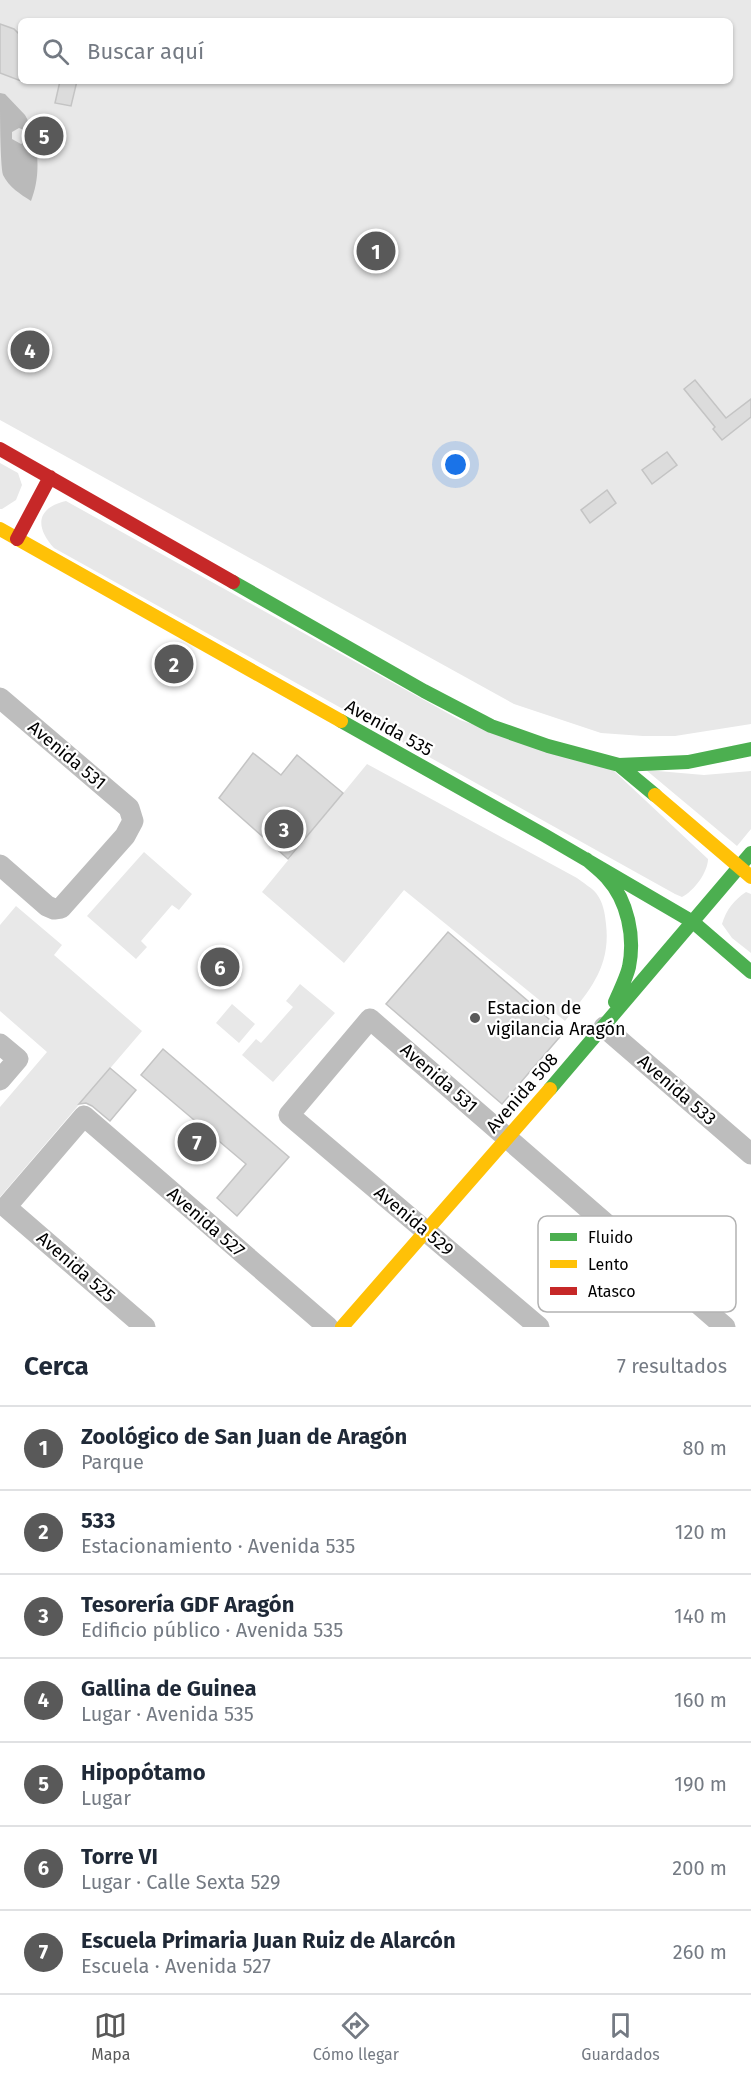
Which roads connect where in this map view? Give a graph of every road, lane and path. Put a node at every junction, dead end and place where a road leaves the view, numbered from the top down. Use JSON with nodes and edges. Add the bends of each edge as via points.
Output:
{"nodes":[{"id":1,"x":0,"y":449,"type":"edge"},
{"id":2,"x":50,"y":477,"type":"junction"},
{"id":3,"x":0,"y":529,"type":"edge"},
{"id":4,"x":17,"y":539,"type":"junction"},
{"id":5,"x":0,"y":698,"type":"edge"},
{"id":6,"x":751,"y":749,"type":"edge"},
{"id":7,"x":619,"y":765,"type":"junction"},
{"id":8,"x":751,"y":854,"type":"edge"},
{"id":9,"x":586,"y":859,"type":"junction"},
{"id":10,"x":0,"y":865,"type":"edge"},
{"id":11,"x":739,"y":867,"type":"junction"},
{"id":12,"x":751,"y":877,"type":"edge"},
{"id":13,"x":693,"y":922,"type":"junction"},
{"id":14,"x":751,"y":972,"type":"edge"},
{"id":15,"x":370,"y":1019,"type":"joint"},
{"id":16,"x":604,"y":1027,"type":"junction"},
{"id":17,"x":0,"y":1044,"type":"edge"},
{"id":18,"x":0,"y":1080,"type":"edge"},
{"id":19,"x":506,"y":1137,"type":"junction"},
{"id":20,"x":751,"y":1154,"type":"edge"},
{"id":21,"x":6,"y":1207,"type":"joint"},
{"id":22,"x":597,"y":1216,"type":"edge"},
{"id":23,"x":426,"y":1231,"type":"junction"},
{"id":24,"x":708,"y":1312,"type":"edge"},
{"id":25,"x":145,"y":1327,"type":"edge"},
{"id":26,"x":328,"y":1327,"type":"edge"},
{"id":27,"x":342,"y":1327,"type":"edge"},
{"id":28,"x":539,"y":1327,"type":"edge"},
{"id":29,"x":725,"y":1327,"type":"edge"}],
"edges":[{"from":1,"to":2,"type":"street"},
{"from":2,"to":4,"type":"street"},
{"from":2,"to":7,"type":"street","via":[[424,692],[491,726]]},
{"from":3,"to":4,"type":"street","name":"Avenida 535"},
{"from":4,"to":9,"type":"street","name":"Avenida 535"},
{"from":5,"to":10,"type":"street","name":"Avenida 531","via":[[129,808],[133,821],[125,836],[61,908],[54,909],[41,901]]},
{"from":6,"to":7,"type":"street","via":[[688,762]]},
{"from":7,"to":11,"type":"street"},
{"from":8,"to":11,"type":"street","name":"Avenida 508"},
{"from":9,"to":13,"type":"street","name":"Avenida 535"},
{"from":9,"to":16,"type":"street","via":[[610,882],[622,901],[629,927],[627,976]]},
{"from":11,"to":12,"type":"street"},
{"from":11,"to":13,"type":"street","name":"Avenida 508"},
{"from":13,"to":14,"type":"street","name":"Avenida 535"},
{"from":13,"to":16,"type":"street","name":"Avenida 508"},
{"from":15,"to":19,"type":"street","name":"Avenida 531"},
{"from":15,"to":23,"type":"street","name":"Avenida 529","via":[[290,1115]]},
{"from":16,"to":19,"type":"street","name":"Avenida 508"},
{"from":16,"to":20,"type":"street","name":"Avenida 533"},
{"from":17,"to":18,"type":"street","via":[[18,1059]]},
{"from":19,"to":22,"type":"street","name":"Avenida 531"},
{"from":19,"to":23,"type":"street","name":"Avenida 508"},
{"from":21,"to":25,"type":"street","name":"Avenida 525"},
{"from":21,"to":26,"type":"street","name":"Avenida 527","via":[[84,1116]]},
{"from":23,"to":27,"type":"street","name":"Avenida 508"},
{"from":23,"to":28,"type":"street","name":"Avenida 529"},
{"from":24,"to":29,"type":"street","name":"Avenida 531"}]}
